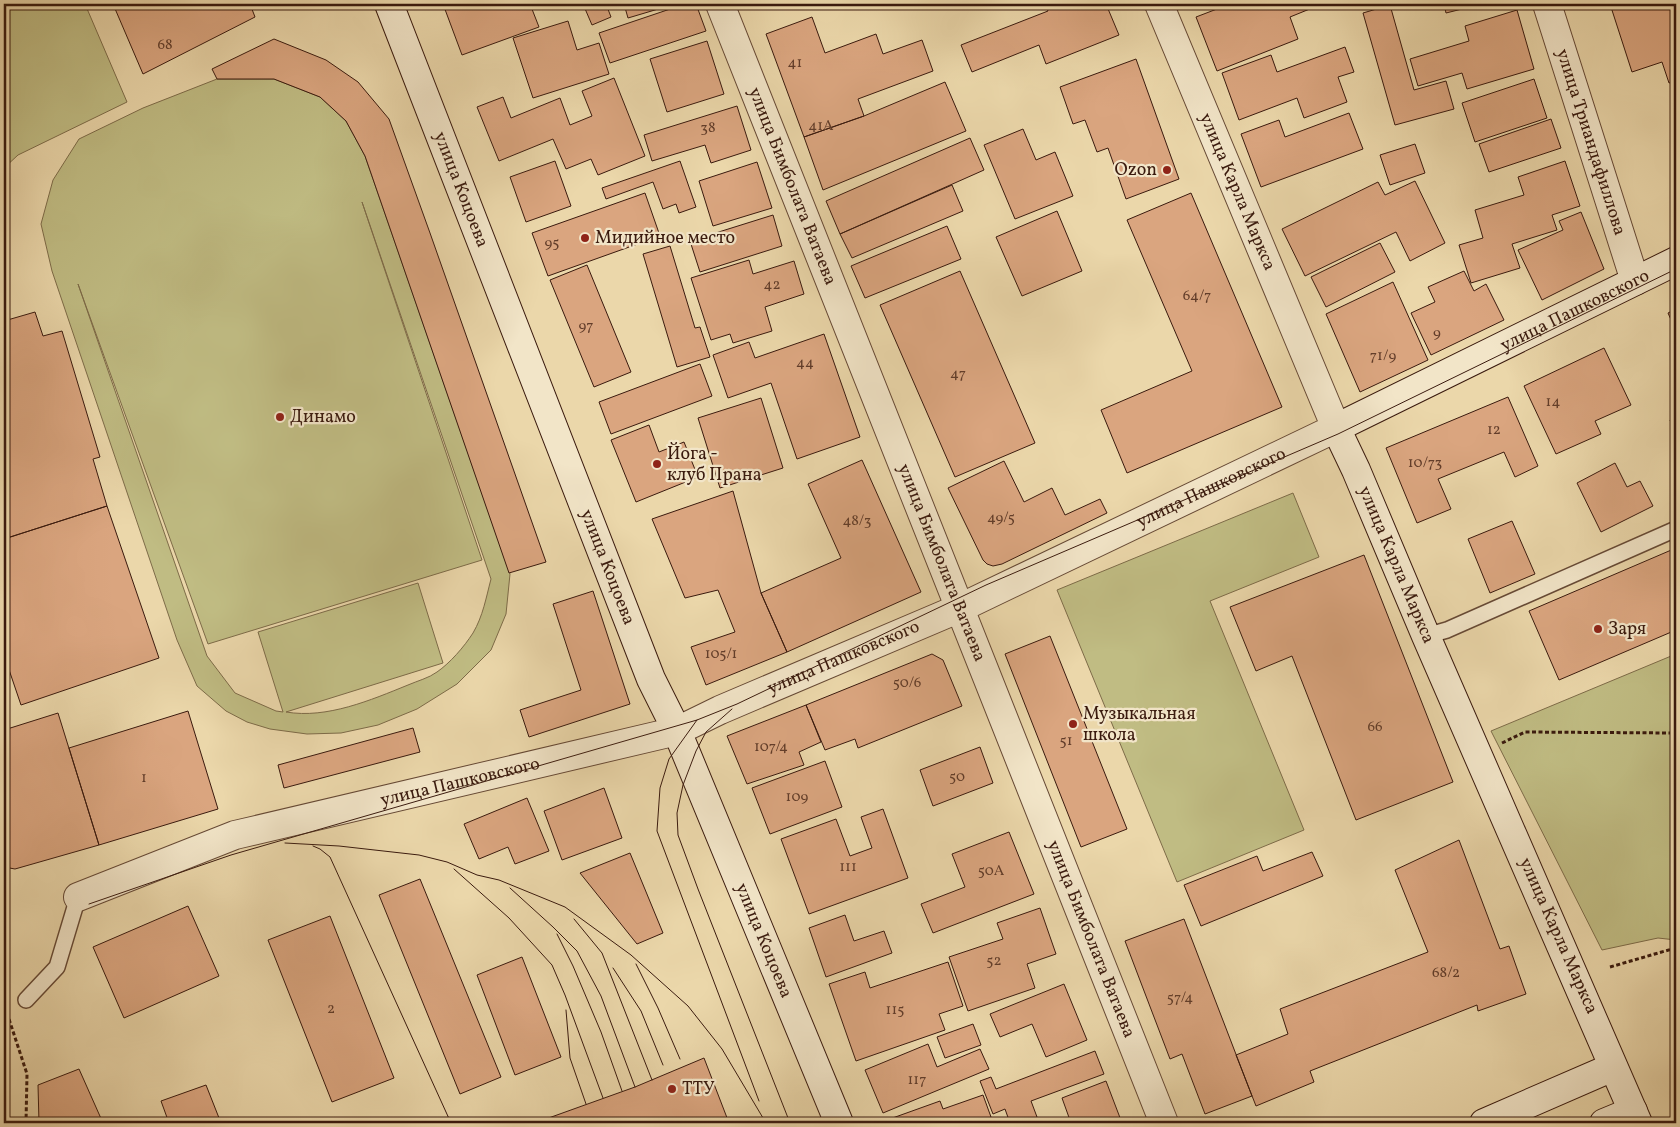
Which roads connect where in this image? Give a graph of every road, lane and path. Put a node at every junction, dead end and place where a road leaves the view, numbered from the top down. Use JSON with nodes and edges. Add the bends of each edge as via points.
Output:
{"nodes":[{"id":1,"x":390,"y":4,"type":"edge"},
{"id":2,"x":720,"y":4,"type":"edge"},
{"id":3,"x":1159,"y":4,"type":"edge"},
{"id":4,"x":1548,"y":4,"type":"edge"},
{"id":5,"x":1676,"y":261,"type":"edge"},
{"id":6,"x":1634,"y":282,"type":"junction"},
{"id":7,"x":1336,"y":428,"type":"junction"},
{"id":8,"x":1676,"y":529,"type":"edge"},
{"id":9,"x":960,"y":608,"type":"junction"},
{"id":10,"x":1426,"y":636,"type":"junction"},
{"id":11,"x":677,"y":731,"type":"junction"},
{"id":12,"x":1676,"y":734,"type":"edge"},
{"id":13,"x":1494,"y":746,"type":"dead end"},
{"id":14,"x":78,"y":896,"type":"joint"},
{"id":15,"x":1676,"y":950,"type":"edge"},
{"id":16,"x":1610,"y":967,"type":"dead end"},
{"id":17,"x":26,"y":1000,"type":"dead end"},
{"id":18,"x":5,"y":1004,"type":"edge"},
{"id":19,"x":1613,"y":1067,"type":"junction"},
{"id":20,"x":1635,"y":1117,"type":"edge"},
{"id":21,"x":1671,"y":1120,"type":"dead end"},
{"id":22,"x":26,"y":1123,"type":"edge"},
{"id":23,"x":840,"y":1123,"type":"edge"},
{"id":24,"x":1164,"y":1123,"type":"edge"},
{"id":25,"x":1484,"y":1123,"type":"edge"},
{"id":26,"x":1604,"y":1123,"type":"edge"},
{"id":27,"x":1674,"y":1123,"type":"edge"}],
"edges":[{"from":1,"to":11,"type":"street","name":"улица Коцоева","via":[[651,679]]},
{"from":2,"to":9,"type":"street","name":"улица Бимболата Ватаева"},
{"from":3,"to":7,"type":"street","name":"улица Карла Маркса"},
{"from":4,"to":6,"type":"street","name":"улица Триандафиллова"},
{"from":5,"to":6,"type":"street","name":"улица Пашковского"},
{"from":6,"to":7,"type":"street","name":"улица Пашковского"},
{"from":7,"to":9,"type":"street","name":"улица Пашковского"},
{"from":7,"to":10,"type":"street","name":"улица Карла Маркса"},
{"from":8,"to":10,"type":"lane","via":[[1447,630]]},
{"from":9,"to":11,"type":"street","name":"улица Пашковского"},
{"from":9,"to":24,"type":"street","name":"улица Бимболата Ватаева"},
{"from":10,"to":19,"type":"street","name":"улица Карла Маркса"},
{"from":11,"to":14,"type":"street","name":"улица Пашковского","via":[[235,836]]},
{"from":11,"to":23,"type":"street","name":"улица Коцоева"},
{"from":12,"to":13,"type":"path","via":[[1525,732]]},
{"from":14,"to":17,"type":"lane","name":"улица Пашковского","via":[[57,967]]},
{"from":15,"to":16,"type":"path"},
{"from":18,"to":22,"type":"path","via":[[27,1074]]},
{"from":19,"to":20,"type":"street","name":"улица Карла Маркса"},
{"from":19,"to":25,"type":"street"},
{"from":20,"to":26,"type":"street"},
{"from":21,"to":27,"type":"path"}]}
